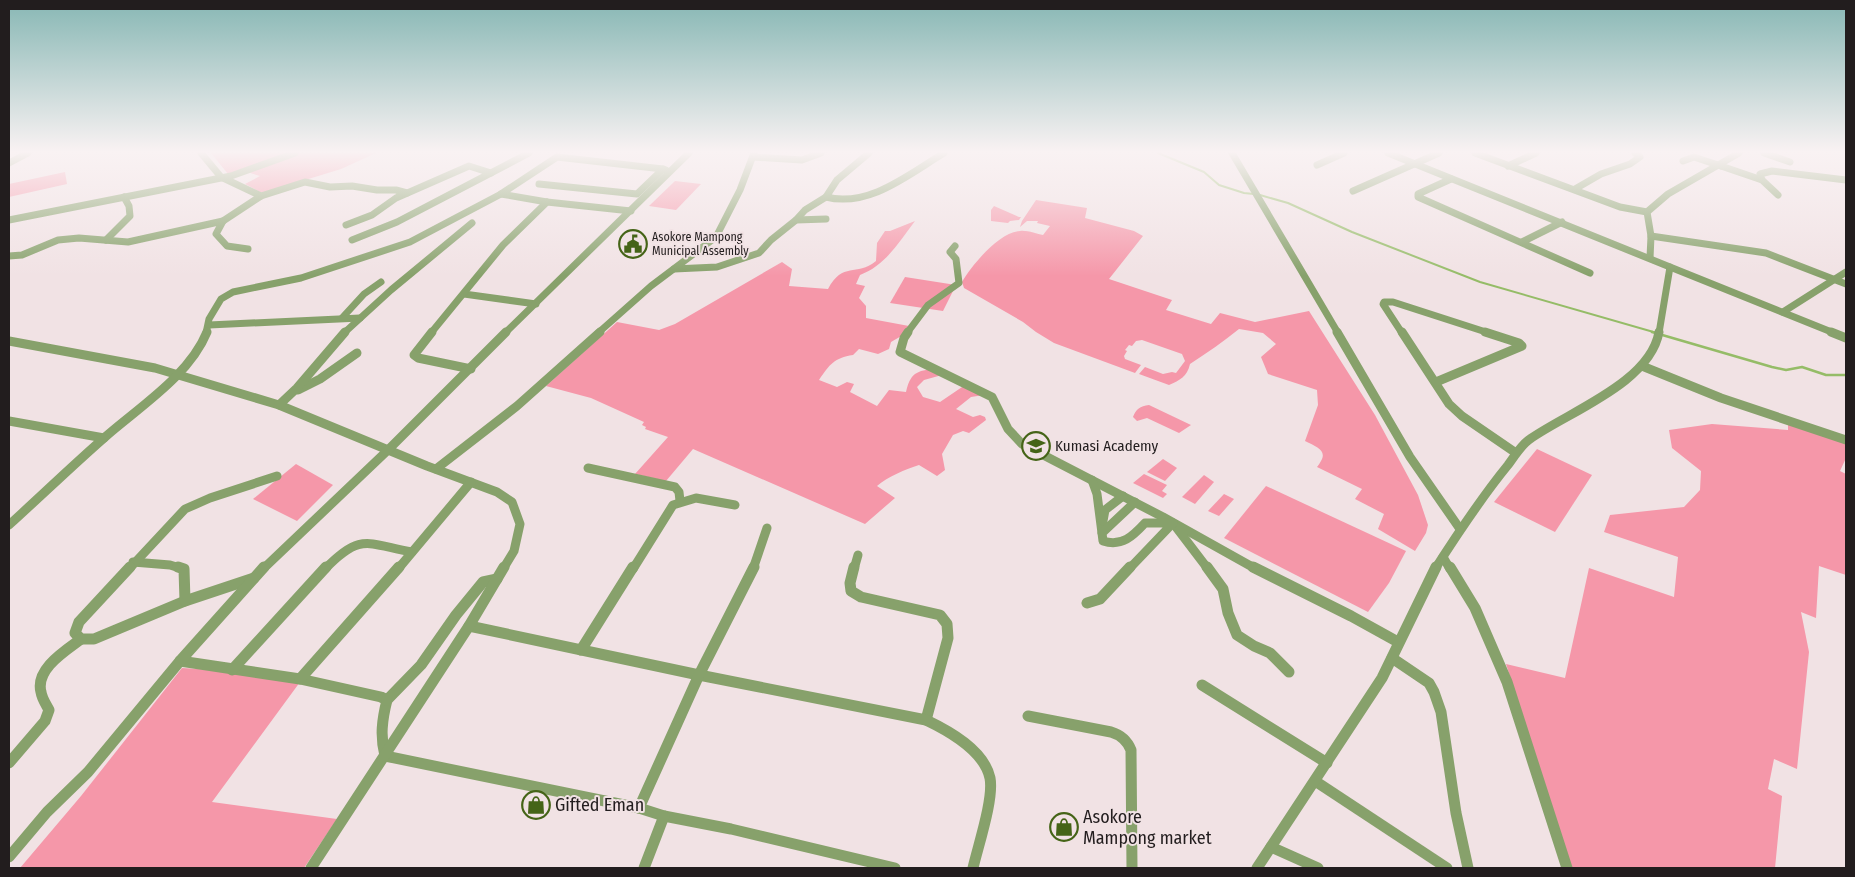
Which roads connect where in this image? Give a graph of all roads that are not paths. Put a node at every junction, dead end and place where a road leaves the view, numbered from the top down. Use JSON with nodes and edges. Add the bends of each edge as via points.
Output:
{"nodes":[{"id":1,"x":143,"y":194,"type":"edge"},
{"id":2,"x":257,"y":194,"type":"edge"},
{"id":3,"x":268,"y":194,"type":"edge"},
{"id":4,"x":406,"y":194,"type":"edge"},
{"id":5,"x":451,"y":194,"type":"edge"},
{"id":6,"x":501,"y":194,"type":"joint"},
{"id":7,"x":637,"y":194,"type":"edge"},
{"id":8,"x":738,"y":194,"type":"edge"},
{"id":9,"x":826,"y":194,"type":"edge"},
{"id":10,"x":873,"y":194,"type":"edge"},
{"id":11,"x":1256,"y":194,"type":"edge"},
{"id":12,"x":1418,"y":194,"type":"edge"},
{"id":13,"x":1490,"y":194,"type":"edge"},
{"id":14,"x":1587,"y":194,"type":"edge"},
{"id":15,"x":1667,"y":194,"type":"edge"},
{"id":16,"x":648,"y":195,"type":"joint"},
{"id":17,"x":261,"y":196,"type":"junction"},
{"id":18,"x":826,"y":197,"type":"junction"},
{"id":19,"x":124,"y":198,"type":"junction"},
{"id":20,"x":547,"y":202,"type":"junction"},
{"id":21,"x":631,"y":211,"type":"junction"},
{"id":22,"x":1647,"y":212,"type":"junction"},
{"id":23,"x":826,"y":219,"type":"dead end"},
{"id":24,"x":9,"y":220,"type":"edge"},
{"id":25,"x":796,"y":220,"type":"junction"},
{"id":26,"x":223,"y":221,"type":"junction"},
{"id":27,"x":1562,"y":222,"type":"junction"},
{"id":28,"x":472,"y":223,"type":"dead end"},
{"id":29,"x":346,"y":225,"type":"dead end"},
{"id":30,"x":1652,"y":236,"type":"junction"},
{"id":31,"x":106,"y":240,"type":"junction"},
{"id":32,"x":352,"y":240,"type":"dead end"},
{"id":33,"x":1522,"y":242,"type":"junction"},
{"id":34,"x":955,"y":246,"type":"dead end"},
{"id":35,"x":248,"y":248,"type":"dead end"},
{"id":36,"x":9,"y":256,"type":"edge"},
{"id":37,"x":1650,"y":258,"type":"junction"},
{"id":38,"x":1670,"y":267,"type":"junction"},
{"id":39,"x":674,"y":269,"type":"junction"},
{"id":40,"x":1846,"y":272,"type":"edge"},
{"id":41,"x":1590,"y":273,"type":"dead end"},
{"id":42,"x":1833,"y":279,"type":"junction"},
{"id":43,"x":381,"y":282,"type":"dead end"},
{"id":44,"x":1846,"y":284,"type":"edge"},
{"id":45,"x":464,"y":294,"type":"junction"},
{"id":46,"x":536,"y":304,"type":"junction"},
{"id":47,"x":1783,"y":312,"type":"junction"},
{"id":48,"x":342,"y":318,"type":"junction"},
{"id":49,"x":360,"y":318,"type":"junction"},
{"id":50,"x":209,"y":325,"type":"junction"},
{"id":51,"x":1658,"y":334,"type":"joint"},
{"id":52,"x":1846,"y":338,"type":"edge"},
{"id":53,"x":9,"y":340,"type":"edge"},
{"id":54,"x":357,"y":353,"type":"dead end"},
{"id":55,"x":1642,"y":366,"type":"junction"},
{"id":56,"x":471,"y":369,"type":"junction"},
{"id":57,"x":179,"y":374,"type":"junction"},
{"id":58,"x":1436,"y":382,"type":"junction"},
{"id":59,"x":295,"y":392,"type":"junction"},
{"id":60,"x":279,"y":406,"type":"junction"},
{"id":61,"x":9,"y":421,"type":"edge"},
{"id":62,"x":104,"y":438,"type":"junction"},
{"id":63,"x":1846,"y":440,"type":"edge"},
{"id":64,"x":388,"y":450,"type":"junction"},
{"id":65,"x":1516,"y":453,"type":"junction"},
{"id":66,"x":588,"y":468,"type":"dead end"},
{"id":67,"x":436,"y":469,"type":"junction"},
{"id":68,"x":277,"y":476,"type":"dead end"},
{"id":69,"x":1092,"y":480,"type":"junction"},
{"id":70,"x":471,"y":482,"type":"junction"},
{"id":71,"x":1123,"y":496,"type":"junction"},
{"id":72,"x":680,"y":501,"type":"junction"},
{"id":73,"x":1135,"y":502,"type":"junction"},
{"id":74,"x":735,"y":505,"type":"dead end"},
{"id":75,"x":1154,"y":513,"type":"junction"},
{"id":76,"x":1173,"y":522,"type":"junction"},
{"id":77,"x":1145,"y":523,"type":"junction"},
{"id":78,"x":9,"y":525,"type":"edge"},
{"id":79,"x":767,"y":528,"type":"dead end"},
{"id":80,"x":1460,"y":529,"type":"junction"},
{"id":81,"x":1102,"y":533,"type":"junction"},
{"id":82,"x":412,"y":552,"type":"junction"},
{"id":83,"x":858,"y":555,"type":"dead end"},
{"id":84,"x":1444,"y":556,"type":"junction"},
{"id":85,"x":133,"y":562,"type":"junction"},
{"id":86,"x":254,"y":578,"type":"junction"},
{"id":87,"x":498,"y":579,"type":"junction"},
{"id":88,"x":186,"y":601,"type":"junction"},
{"id":89,"x":1087,"y":603,"type":"dead end"},
{"id":90,"x":470,"y":626,"type":"junction"},
{"id":91,"x":81,"y":639,"type":"junction"},
{"id":92,"x":1398,"y":642,"type":"junction"},
{"id":93,"x":581,"y":650,"type":"junction"},
{"id":94,"x":1392,"y":658,"type":"junction"},
{"id":95,"x":180,"y":661,"type":"junction"},
{"id":96,"x":232,"y":670,"type":"junction"},
{"id":97,"x":1289,"y":672,"type":"dead end"},
{"id":98,"x":699,"y":675,"type":"junction"},
{"id":99,"x":300,"y":679,"type":"junction"},
{"id":100,"x":1202,"y":685,"type":"dead end"},
{"id":101,"x":387,"y":700,"type":"junction"},
{"id":102,"x":1028,"y":716,"type":"dead end"},
{"id":103,"x":926,"y":720,"type":"junction"},
{"id":104,"x":385,"y":756,"type":"junction"},
{"id":105,"x":9,"y":763,"type":"edge"},
{"id":106,"x":1328,"y":763,"type":"junction"},
{"id":107,"x":1315,"y":781,"type":"junction"},
{"id":108,"x":639,"y":808,"type":"junction"},
{"id":109,"x":664,"y":816,"type":"junction"},
{"id":110,"x":1271,"y":847,"type":"junction"},
{"id":111,"x":9,"y":857,"type":"edge"},
{"id":112,"x":310,"y":868,"type":"edge"},
{"id":113,"x":644,"y":868,"type":"edge"},
{"id":114,"x":895,"y":868,"type":"edge"},
{"id":115,"x":973,"y":868,"type":"edge"},
{"id":116,"x":1132,"y":868,"type":"edge"},
{"id":117,"x":1257,"y":868,"type":"edge"},
{"id":118,"x":1318,"y":868,"type":"edge"},
{"id":119,"x":1446,"y":868,"type":"edge"},
{"id":120,"x":1468,"y":868,"type":"edge"},
{"id":121,"x":1567,"y":868,"type":"edge"}],
"edges":[{"from":1,"to":19,"type":"street"},
{"from":2,"to":17,"type":"street"},
{"from":3,"to":17,"type":"street"},
{"from":4,"to":29,"type":"street","via":[[372,215]]},
{"from":5,"to":32,"type":"street","via":[[397,222]]},
{"from":6,"to":20,"type":"street"},
{"from":6,"to":50,"type":"street","via":[[410,242],[301,278],[233,292],[216,305]]},
{"from":7,"to":16,"type":"street"},
{"from":8,"to":39,"type":"street","via":[[720,231]]},
{"from":9,"to":18,"type":"street"},
{"from":10,"to":18,"type":"street","via":[[854,199]]},
{"from":11,"to":80,"type":"street","via":[[1431,492]]},
{"from":12,"to":33,"type":"street","via":[[1418,197]]},
{"from":13,"to":27,"type":"street"},
{"from":14,"to":22,"type":"street","via":[[1620,207]]},
{"from":15,"to":22,"type":"street"},
{"from":16,"to":21,"type":"street"},
{"from":17,"to":26,"type":"street"},
{"from":18,"to":25,"type":"street"},
{"from":19,"to":24,"type":"street"},
{"from":19,"to":31,"type":"street","via":[[130,216]]},
{"from":20,"to":21,"type":"street"},
{"from":20,"to":45,"type":"street","via":[[503,245]]},
{"from":21,"to":46,"type":"street"},
{"from":22,"to":30,"type":"street"},
{"from":23,"to":25,"type":"street"},
{"from":25,"to":39,"type":"street","via":[[759,253],[717,267]]},
{"from":26,"to":31,"type":"street","via":[[145,240]]},
{"from":26,"to":35,"type":"street","via":[[216,234],[218,238],[227,246]]},
{"from":27,"to":33,"type":"street"},
{"from":27,"to":37,"type":"street"},
{"from":28,"to":49,"type":"street"},
{"from":30,"to":37,"type":"street"},
{"from":30,"to":42,"type":"street","via":[[1760,251]]},
{"from":31,"to":36,"type":"street","via":[[58,240]]},
{"from":33,"to":41,"type":"street"},
{"from":34,"to":69,"type":"street","via":[[950,252],[956,259],[959,283],[928,305],[904,338],[900,352],[992,397],[1008,429],[1022,444]]},
{"from":37,"to":38,"type":"street"},
{"from":38,"to":47,"type":"street"},
{"from":38,"to":51,"type":"street"},
{"from":39,"to":67,"type":"street","via":[[517,406]]},
{"from":40,"to":42,"type":"street"},
{"from":42,"to":44,"type":"street"},
{"from":42,"to":47,"type":"street"},
{"from":43,"to":48,"type":"street","via":[[364,294]]},
{"from":45,"to":46,"type":"street"},
{"from":45,"to":56,"type":"street","via":[[414,355]]},
{"from":46,"to":56,"type":"street"},
{"from":47,"to":52,"type":"street"},
{"from":48,"to":49,"type":"street"},
{"from":48,"to":50,"type":"street"},
{"from":49,"to":59,"type":"street","via":[[326,352]]},
{"from":50,"to":57,"type":"street","via":[[204,339]]},
{"from":51,"to":55,"type":"street"},
{"from":53,"to":57,"type":"street"},
{"from":54,"to":59,"type":"street"},
{"from":55,"to":63,"type":"street","via":[[1721,398]]},
{"from":55,"to":65,"type":"street","via":[[1615,388],[1536,434]]},
{"from":56,"to":64,"type":"street"},
{"from":57,"to":60,"type":"street"},
{"from":57,"to":62,"type":"street"},
{"from":58,"to":58,"type":"street","via":[[1382,304],[1384,302],[1393,302],[1522,346]]},
{"from":58,"to":65,"type":"street","via":[[1455,411]]},
{"from":59,"to":60,"type":"street"},
{"from":60,"to":64,"type":"street"},
{"from":61,"to":62,"type":"street"},
{"from":62,"to":78,"type":"street"},
{"from":64,"to":67,"type":"street"},
{"from":64,"to":86,"type":"street"},
{"from":65,"to":80,"type":"street"},
{"from":66,"to":72,"type":"street","via":[[675,487]]},
{"from":67,"to":70,"type":"street"},
{"from":68,"to":85,"type":"street","via":[[185,509]]},
{"from":69,"to":71,"type":"street"},
{"from":69,"to":81,"type":"street","via":[[1098,494]]},
{"from":70,"to":82,"type":"street"},
{"from":70,"to":87,"type":"street","via":[[512,502],[518,514],[520,524],[514,551]]},
{"from":71,"to":73,"type":"street"},
{"from":71,"to":81,"type":"street","via":[[1104,510]]},
{"from":72,"to":74,"type":"street","via":[[697,498]]},
{"from":72,"to":93,"type":"street","via":[[673,506]]},
{"from":73,"to":75,"type":"street"},
{"from":73,"to":81,"type":"street"},
{"from":75,"to":76,"type":"street"},
{"from":75,"to":77,"type":"street"},
{"from":76,"to":77,"type":"street"},
{"from":76,"to":89,"type":"street","via":[[1100,598]]},
{"from":76,"to":92,"type":"street","via":[[1267,575]]},
{"from":76,"to":97,"type":"street","via":[[1223,589],[1237,635],[1270,653]]},
{"from":77,"to":81,"type":"street","via":[[1130,538],[1117,544],[1103,540]]},
{"from":79,"to":98,"type":"street","via":[[757,561]]},
{"from":80,"to":84,"type":"street"},
{"from":82,"to":96,"type":"street","via":[[362,543],[348,548]]},
{"from":82,"to":99,"type":"street"},
{"from":83,"to":103,"type":"street","via":[[850,583],[851,591],[861,597],[940,615],[947,624],[948,638]]},
{"from":84,"to":92,"type":"street"},
{"from":84,"to":121,"type":"street","via":[[1475,608],[1507,682]]},
{"from":85,"to":88,"type":"street","via":[[184,569]]},
{"from":85,"to":91,"type":"street","via":[[79,622],[75,633]]},
{"from":86,"to":88,"type":"street"},
{"from":86,"to":95,"type":"street"},
{"from":87,"to":90,"type":"street"},
{"from":87,"to":101,"type":"street","via":[[483,582],[421,665]]},
{"from":88,"to":91,"type":"street","via":[[94,639]]},
{"from":90,"to":93,"type":"street"},
{"from":90,"to":104,"type":"street"},
{"from":91,"to":105,"type":"street","via":[[56,658],[41,680],[40,689],[49,710],[45,721]]},
{"from":92,"to":94,"type":"street"},
{"from":93,"to":98,"type":"street"},
{"from":94,"to":106,"type":"street"},
{"from":94,"to":120,"type":"street","via":[[1429,683],[1434,692],[1441,712]]},
{"from":95,"to":96,"type":"street"},
{"from":95,"to":111,"type":"street","via":[[88,772],[47,812]]},
{"from":96,"to":99,"type":"street"},
{"from":98,"to":103,"type":"street"},
{"from":98,"to":108,"type":"street"},
{"from":99,"to":101,"type":"street"},
{"from":100,"to":106,"type":"street"},
{"from":101,"to":104,"type":"street","via":[[381,740]]},
{"from":102,"to":116,"type":"street","via":[[1106,731],[1128,740],[1131,750]]},
{"from":103,"to":115,"type":"street","via":[[958,736],[989,773],[990,796]]},
{"from":104,"to":108,"type":"street"},
{"from":104,"to":112,"type":"street"},
{"from":106,"to":107,"type":"street"},
{"from":107,"to":110,"type":"street"},
{"from":107,"to":119,"type":"street"},
{"from":108,"to":109,"type":"street"},
{"from":109,"to":113,"type":"street"},
{"from":109,"to":114,"type":"street"},
{"from":110,"to":117,"type":"street"},
{"from":110,"to":118,"type":"street"}]}
